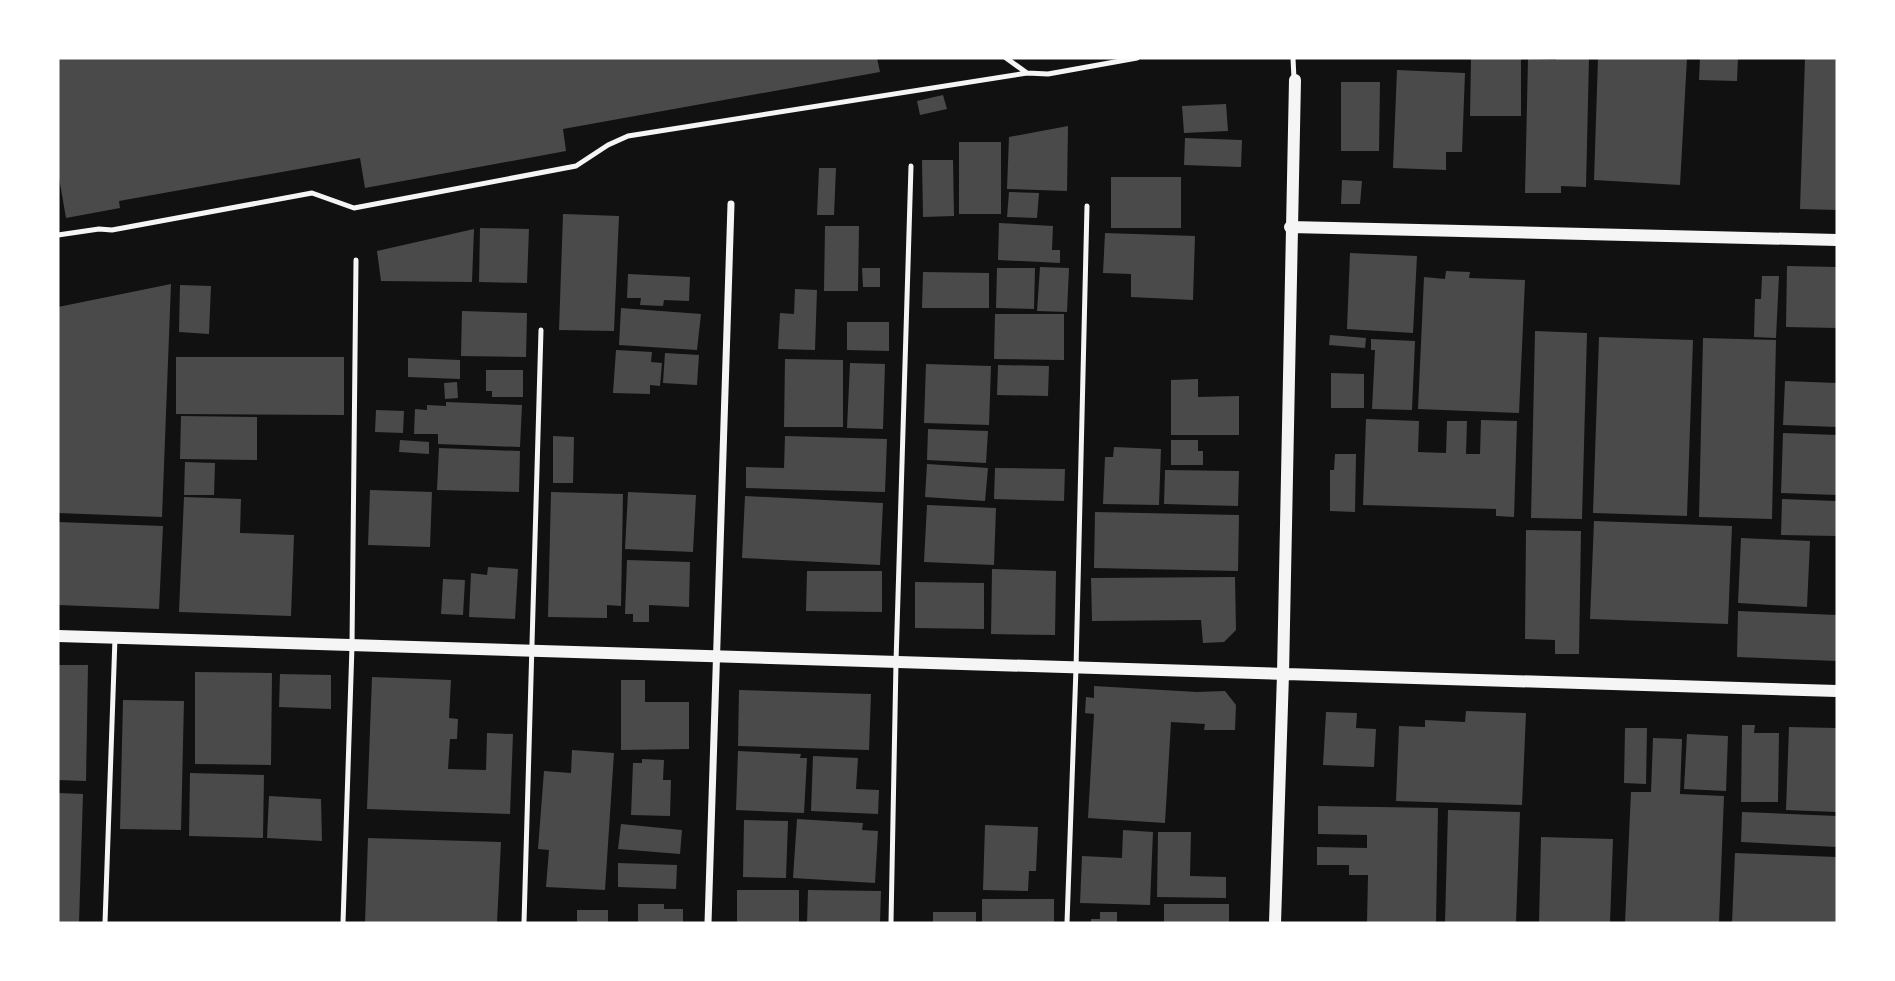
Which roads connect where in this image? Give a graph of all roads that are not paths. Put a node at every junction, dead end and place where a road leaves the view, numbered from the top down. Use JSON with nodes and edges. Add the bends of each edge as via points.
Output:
{"nodes":[{"id":1,"x":1006,"y":58,"type":"edge"},
{"id":2,"x":1137,"y":58,"type":"edge"},
{"id":3,"x":1293,"y":58,"type":"edge"},
{"id":4,"x":1027,"y":73,"type":"junction"},
{"id":5,"x":1294,"y":80,"type":"joint"},
{"id":6,"x":911,"y":166,"type":"dead end"},
{"id":7,"x":731,"y":204,"type":"dead end"},
{"id":8,"x":1087,"y":206,"type":"dead end"},
{"id":9,"x":1290,"y":227,"type":"junction"},
{"id":10,"x":58,"y":236,"type":"edge"},
{"id":11,"x":1837,"y":240,"type":"edge"},
{"id":12,"x":356,"y":260,"type":"dead end"},
{"id":13,"x":541,"y":330,"type":"dead end"},
{"id":14,"x":58,"y":636,"type":"edge"},
{"id":15,"x":115,"y":638,"type":"junction"},
{"id":16,"x":352,"y":646,"type":"junction"},
{"id":17,"x":532,"y":651,"type":"junction"},
{"id":18,"x":717,"y":657,"type":"junction"},
{"id":19,"x":896,"y":662,"type":"junction"},
{"id":20,"x":1076,"y":668,"type":"junction"},
{"id":21,"x":1283,"y":674,"type":"junction"},
{"id":22,"x":1837,"y":691,"type":"edge"},
{"id":23,"x":105,"y":923,"type":"edge"},
{"id":24,"x":343,"y":923,"type":"edge"},
{"id":25,"x":524,"y":923,"type":"edge"},
{"id":26,"x":708,"y":923,"type":"edge"},
{"id":27,"x":891,"y":923,"type":"edge"},
{"id":28,"x":1068,"y":923,"type":"edge"},
{"id":29,"x":1275,"y":923,"type":"edge"}],
"edges":[{"from":1,"to":4,"type":"lane"},
{"from":2,"to":4,"type":"lane","via":[[1048,74]]},
{"from":3,"to":5,"type":"lane"},
{"from":4,"to":10,"type":"lane","via":[[628,136],[576,166],[354,208],[312,193]]},
{"from":5,"to":9,"type":"street"},
{"from":6,"to":19,"type":"lane"},
{"from":7,"to":18,"type":"street"},
{"from":8,"to":20,"type":"lane"},
{"from":9,"to":11,"type":"street"},
{"from":9,"to":21,"type":"street"},
{"from":12,"to":16,"type":"lane"},
{"from":13,"to":17,"type":"lane"},
{"from":14,"to":15,"type":"street"},
{"from":15,"to":16,"type":"street"},
{"from":15,"to":23,"type":"lane"},
{"from":16,"to":17,"type":"street"},
{"from":16,"to":24,"type":"lane"},
{"from":17,"to":18,"type":"street"},
{"from":17,"to":25,"type":"lane"},
{"from":18,"to":19,"type":"street"},
{"from":18,"to":26,"type":"street"},
{"from":19,"to":20,"type":"street"},
{"from":19,"to":27,"type":"lane"},
{"from":20,"to":21,"type":"street"},
{"from":20,"to":28,"type":"lane"},
{"from":21,"to":22,"type":"street"},
{"from":21,"to":29,"type":"street"}]}
